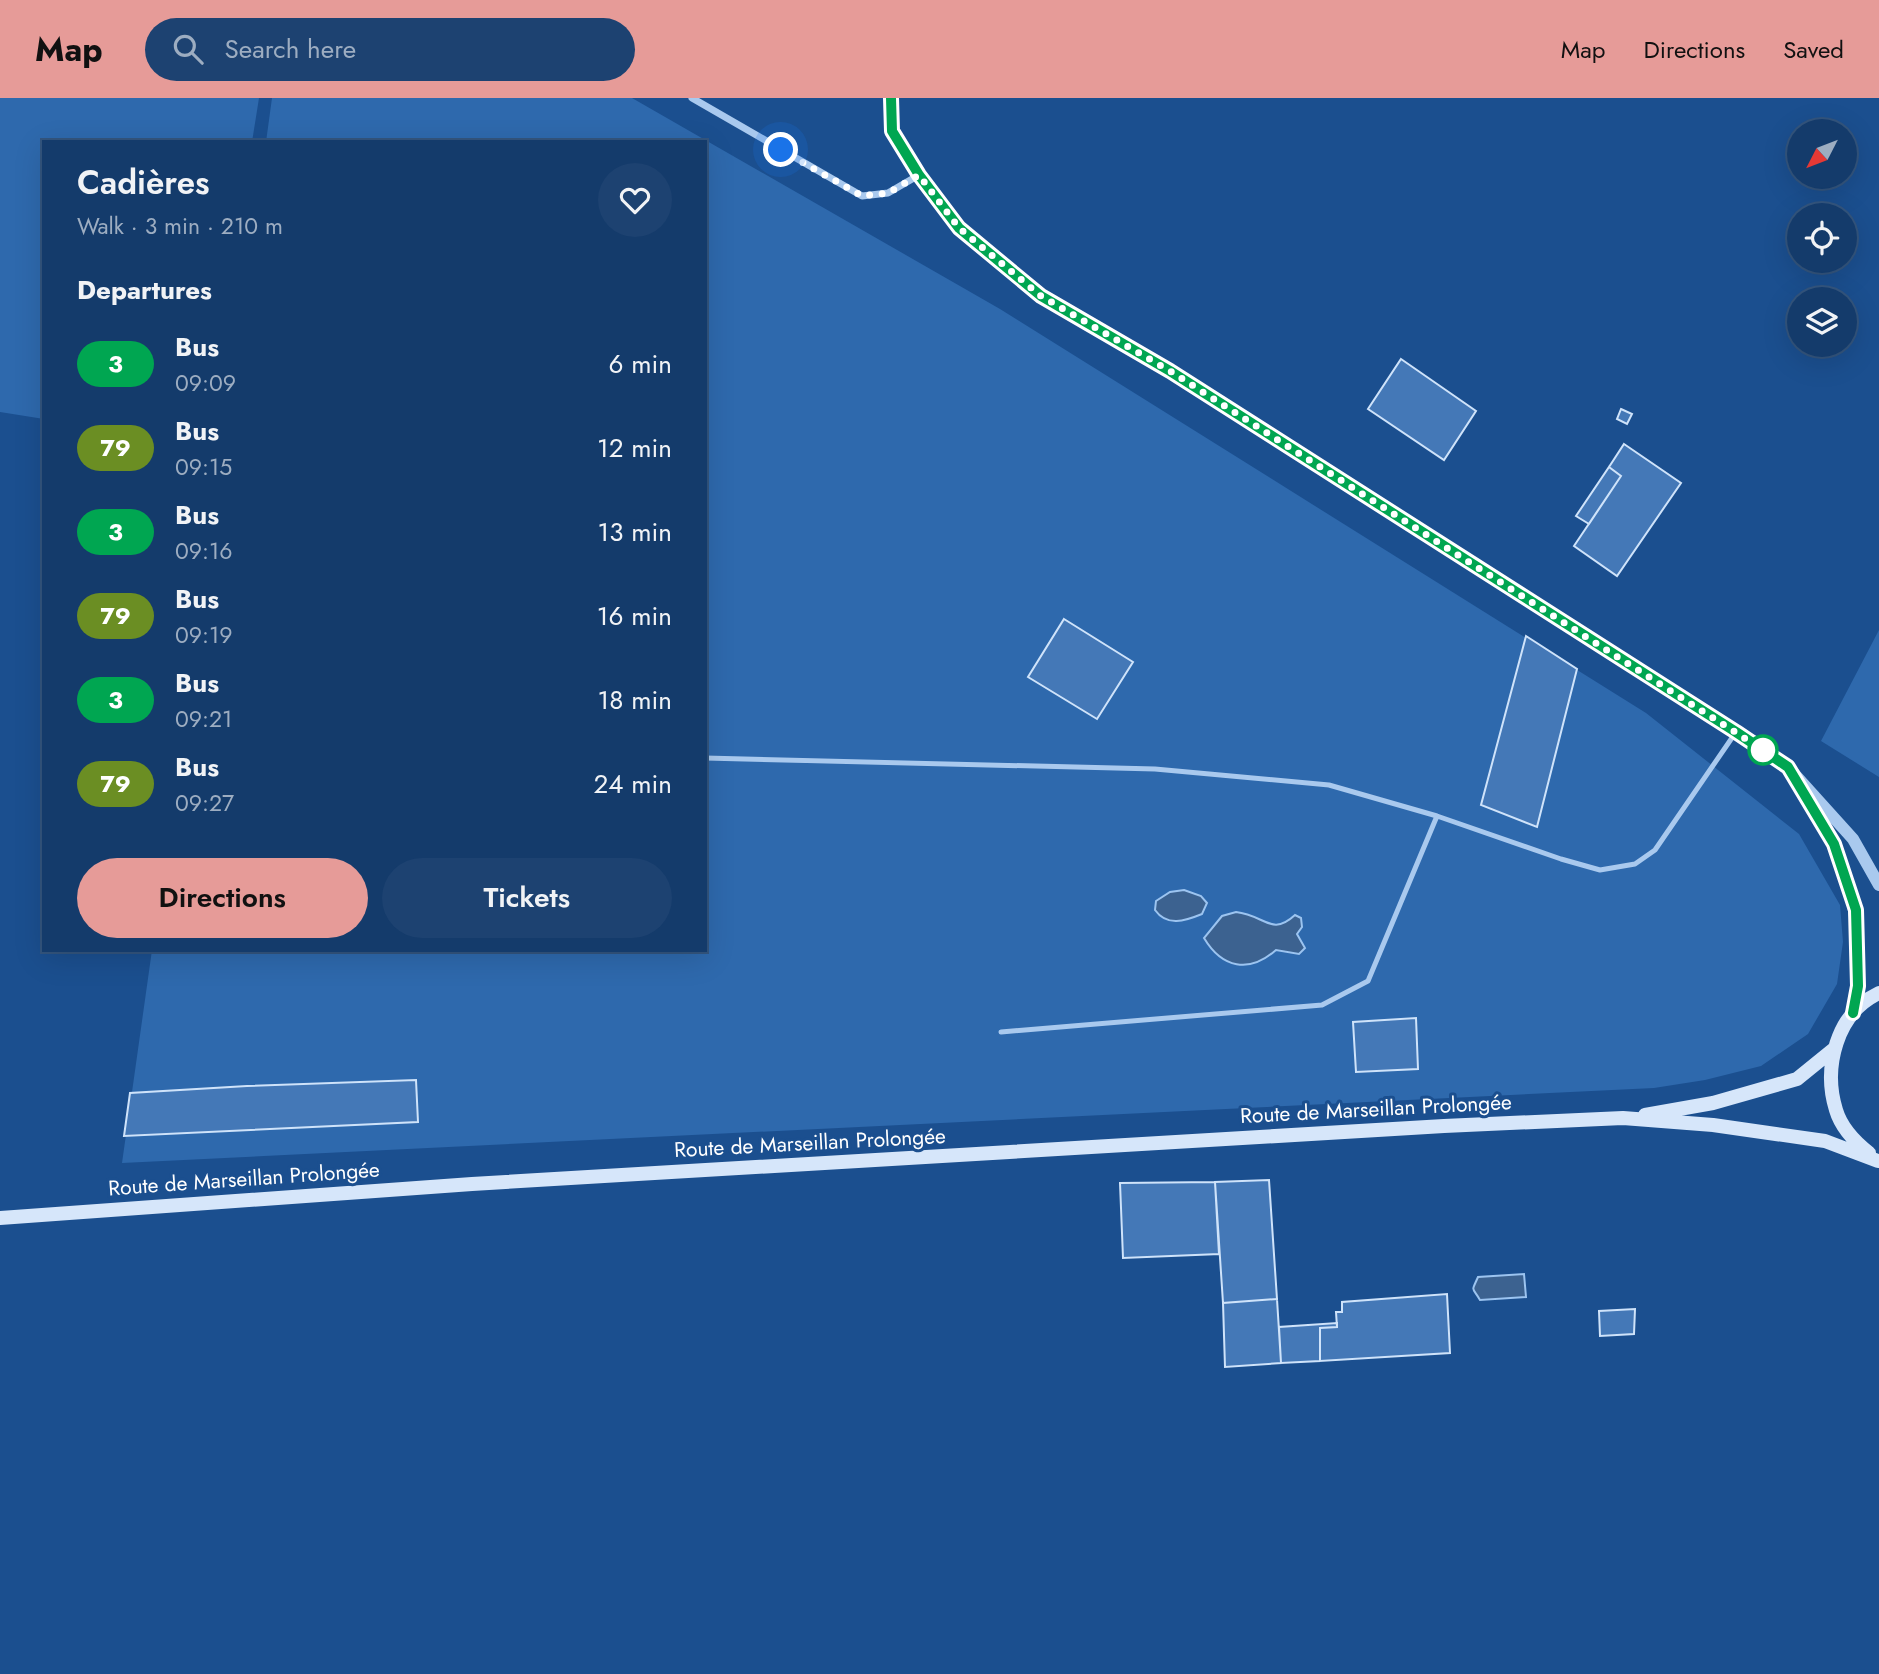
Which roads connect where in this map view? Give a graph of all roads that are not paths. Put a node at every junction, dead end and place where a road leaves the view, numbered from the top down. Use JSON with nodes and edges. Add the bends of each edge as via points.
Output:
{"nodes":[{"id":1,"x":692,"y":98,"type":"edge"},
{"id":2,"x":891,"y":98,"type":"edge"},
{"id":3,"x":919,"y":175,"type":"junction"},
{"id":4,"x":1736,"y":732,"type":"junction"},
{"id":5,"x":707,"y":758,"type":"edge"},
{"id":6,"x":1788,"y":767,"type":"junction"},
{"id":7,"x":1437,"y":816,"type":"junction"},
{"id":8,"x":1879,"y":885,"type":"edge"},
{"id":9,"x":1879,"y":993,"type":"edge"},
{"id":10,"x":1853,"y":1013,"type":"junction"},
{"id":11,"x":1002,"y":1032,"type":"dead end"},
{"id":12,"x":1833,"y":1049,"type":"junction"},
{"id":13,"x":1623,"y":1118,"type":"junction"},
{"id":14,"x":1878,"y":1161,"type":"edge"},
{"id":15,"x":0,"y":1218,"type":"edge"}],
"edges":[{"from":1,"to":3,"type":"street","via":[[862,196],[888,193]]},
{"from":2,"to":3,"type":"street","via":[[892,131]]},
{"from":3,"to":4,"type":"street","via":[[959,228],[1041,296],[1170,371]]},
{"from":4,"to":6,"type":"street"},
{"from":4,"to":7,"type":"lane","via":[[1655,850],[1635,864],[1600,870]]},
{"from":5,"to":7,"type":"lane","via":[[1155,769],[1329,785]]},
{"from":6,"to":8,"type":"street","via":[[1853,839]]},
{"from":6,"to":10,"type":"street","via":[[1834,844],[1856,910],[1858,986]]},
{"from":7,"to":11,"type":"lane","via":[[1368,981],[1322,1005]]},
{"from":9,"to":10,"type":"main road"},
{"from":10,"to":12,"type":"main road"},
{"from":12,"to":13,"type":"main road","name":"Route de Marseillan Prolongée","via":[[1797,1079],[1713,1103]]},
{"from":12,"to":14,"type":"main road","via":[[1829,1082],[1837,1113],[1853,1140]]},
{"from":13,"to":14,"type":"main road","name":"Route de Marseillan Prolongée","via":[[1825,1141]]},
{"from":13,"to":15,"type":"main road","name":"Route de Marseillan Prolongée","via":[[486,1184]]}]}
